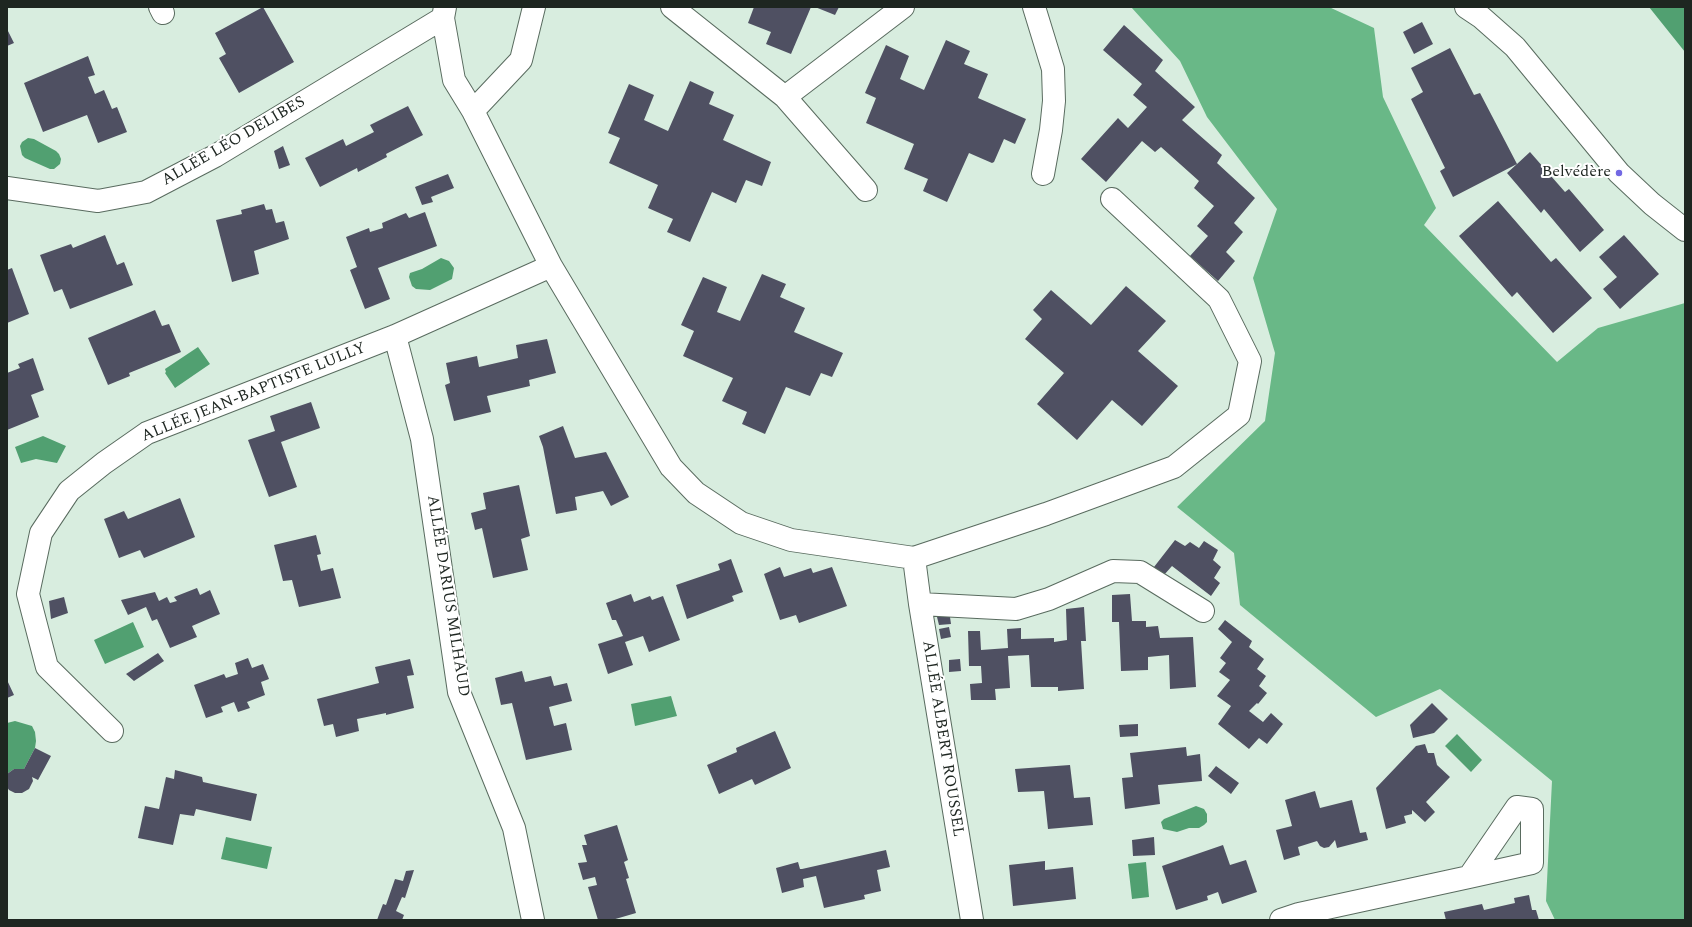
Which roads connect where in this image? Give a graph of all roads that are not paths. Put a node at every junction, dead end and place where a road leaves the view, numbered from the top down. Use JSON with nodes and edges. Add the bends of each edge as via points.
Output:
{"nodes":[{"id":1,"x":534,"y":7,"type":"edge"},
{"id":2,"x":672,"y":7,"type":"edge"},
{"id":3,"x":903,"y":7,"type":"edge"},
{"id":4,"x":1034,"y":7,"type":"edge"},
{"id":5,"x":1466,"y":7,"type":"edge"},
{"id":6,"x":444,"y":12,"type":"edge"},
{"id":7,"x":785,"y":97,"type":"junction"},
{"id":8,"x":473,"y":111,"type":"junction"},
{"id":9,"x":1043,"y":174,"type":"dead end"},
{"id":10,"x":7,"y":188,"type":"edge"},
{"id":11,"x":866,"y":190,"type":"dead end"},
{"id":12,"x":1112,"y":199,"type":"dead end"},
{"id":13,"x":1685,"y":230,"type":"edge"},
{"id":14,"x":551,"y":266,"type":"junction"},
{"id":15,"x":395,"y":336,"type":"junction"},
{"id":16,"x":914,"y":558,"type":"junction"},
{"id":17,"x":920,"y":604,"type":"junction"},
{"id":18,"x":1203,"y":611,"type":"dead end"},
{"id":19,"x":112,"y":731,"type":"dead end"},
{"id":20,"x":1469,"y":877,"type":"dead end"},
{"id":21,"x":533,"y":920,"type":"edge"},
{"id":22,"x":972,"y":920,"type":"edge"},
{"id":23,"x":1281,"y":920,"type":"edge"}],
"edges":[{"from":1,"to":8,"type":"street","via":[[521,60]]},
{"from":2,"to":7,"type":"street"},
{"from":3,"to":7,"type":"street"},
{"from":4,"to":9,"type":"street","via":[[1053,69],[1053,108]]},
{"from":5,"to":13,"type":"street","via":[[1515,47],[1619,173]]},
{"from":6,"to":8,"type":"street","via":[[454,80]]},
{"from":6,"to":10,"type":"street","name":"ALLÉE LÉO DELIBES","via":[[215,156],[146,192],[98,201]]},
{"from":7,"to":11,"type":"street"},
{"from":8,"to":14,"type":"street"},
{"from":12,"to":16,"type":"street","via":[[1219,299],[1250,361],[1239,415],[1174,466],[1046,514]]},
{"from":14,"to":15,"type":"street","name":"ALLÉE JEAN-BAPTISTE LULLY"},
{"from":14,"to":16,"type":"street","via":[[671,467],[696,493],[741,523],[791,540]]},
{"from":15,"to":19,"type":"street","name":"ALLÉE JEAN-BAPTISTE LULLY","via":[[147,433],[69,491],[41,534],[28,594],[48,667]]},
{"from":15,"to":21,"type":"street","name":"ALLÉE DARIUS MILHAUD","via":[[422,438],[459,692],[514,828]]},
{"from":16,"to":17,"type":"street","name":"ALLÉE ALBERT ROUSSEL"},
{"from":17,"to":18,"type":"street","via":[[1016,609],[1049,599],[1113,571],[1140,572]]},
{"from":17,"to":22,"type":"street","name":"ALLÉE ALBERT ROUSSEL"},
{"from":20,"to":23,"type":"street"}]}
